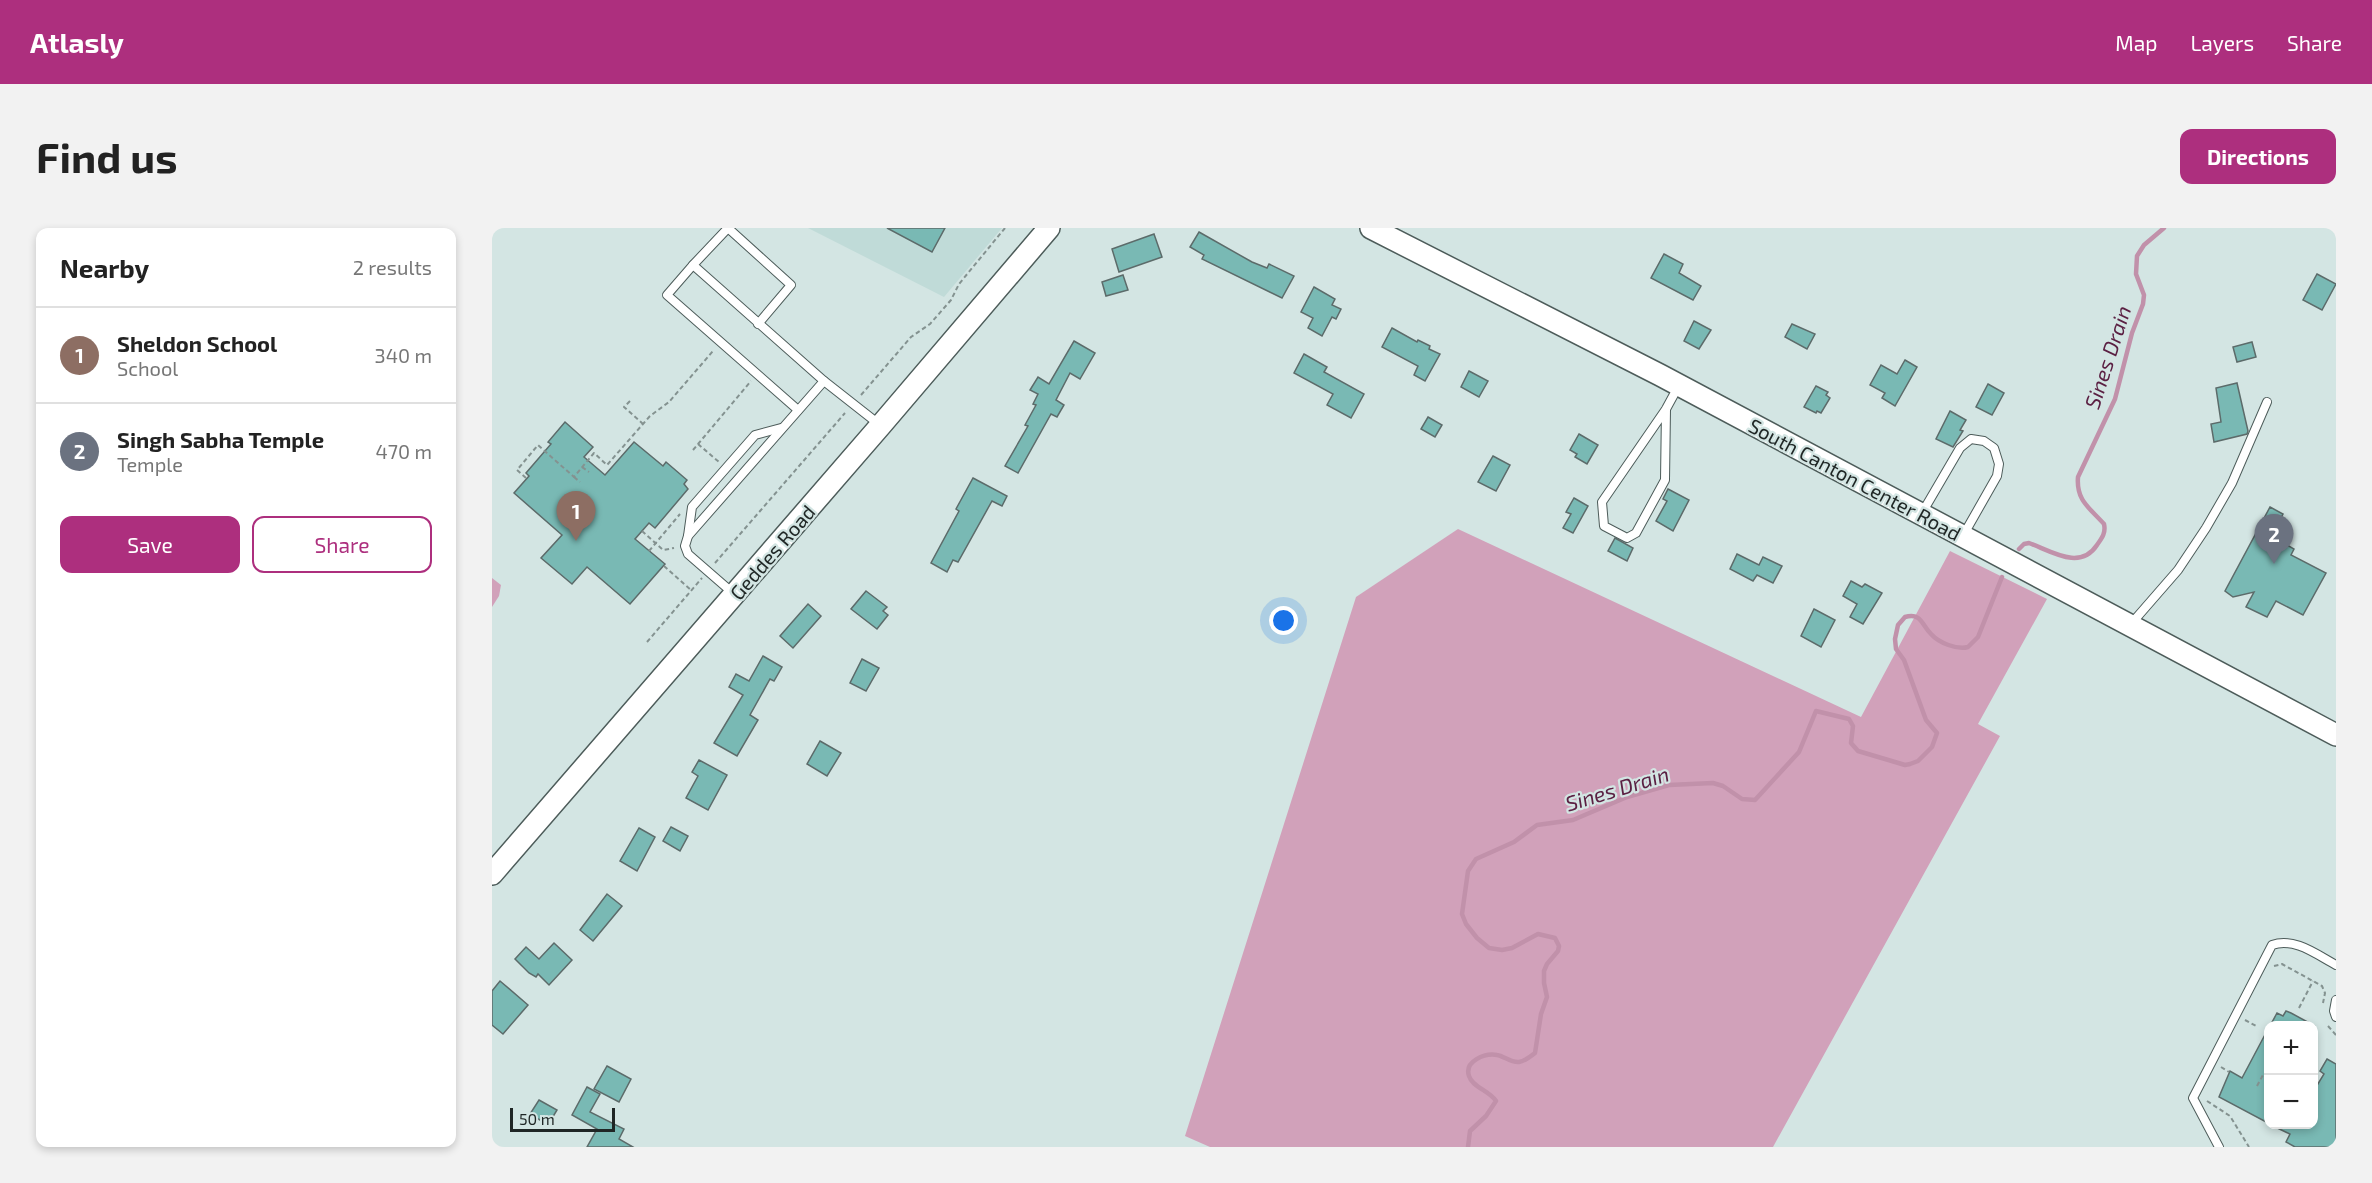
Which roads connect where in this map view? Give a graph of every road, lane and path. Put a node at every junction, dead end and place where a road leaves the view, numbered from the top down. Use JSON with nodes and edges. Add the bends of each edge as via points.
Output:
{"nodes":[{"id":1,"x":1005,"y":228,"type":"edge"},
{"id":2,"x":1049,"y":228,"type":"edge"},
{"id":3,"x":1371,"y":228,"type":"edge"},
{"id":4,"x":693,"y":266,"type":"junction"},
{"id":5,"x":758,"y":324,"type":"junction"},
{"id":6,"x":705,"y":360,"type":"dead end"},
{"id":7,"x":824,"y":381,"type":"junction"},
{"id":8,"x":750,"y":383,"type":"dead end"},
{"id":9,"x":1678,"y":385,"type":"junction"},
{"id":10,"x":630,"y":401,"type":"dead end"},
{"id":11,"x":2267,"y":402,"type":"dead end"},
{"id":12,"x":853,"y":404,"type":"junction"},
{"id":13,"x":1666,"y":409,"type":"junction"},
{"id":14,"x":798,"y":410,"type":"junction"},
{"id":15,"x":643,"y":424,"type":"junction"},
{"id":16,"x":881,"y":426,"type":"junction"},
{"id":17,"x":783,"y":428,"type":"junction"},
{"id":18,"x":698,"y":444,"type":"junction"},
{"id":19,"x":693,"y":450,"type":"dead end"},
{"id":20,"x":720,"y":463,"type":"dead end"},
{"id":21,"x":582,"y":467,"type":"junction"},
{"id":22,"x":589,"y":472,"type":"dead end"},
{"id":23,"x":574,"y":477,"type":"junction"},
{"id":24,"x":526,"y":478,"type":"dead end"},
{"id":25,"x":580,"y":482,"type":"dead end"},
{"id":26,"x":1921,"y":514,"type":"junction"},
{"id":27,"x":642,"y":531,"type":"dead end"},
{"id":28,"x":688,"y":536,"type":"junction"},
{"id":29,"x":1963,"y":536,"type":"junction"},
{"id":30,"x":676,"y":548,"type":"dead end"},
{"id":31,"x":664,"y":566,"type":"dead end"},
{"id":32,"x":707,"y":572,"type":"junction"},
{"id":33,"x":691,"y":590,"type":"junction"},
{"id":34,"x":735,"y":594,"type":"junction"},
{"id":35,"x":2130,"y":625,"type":"junction"},
{"id":36,"x":647,"y":642,"type":"dead end"},
{"id":37,"x":2336,"y":735,"type":"edge"},
{"id":38,"x":492,"y":874,"type":"edge"},
{"id":39,"x":2336,"y":965,"type":"edge"},
{"id":40,"x":2270,"y":974,"type":"dead end"},
{"id":41,"x":2313,"y":981,"type":"junction"},
{"id":42,"x":2336,"y":1000,"type":"edge"},
{"id":43,"x":2323,"y":1007,"type":"dead end"},
{"id":44,"x":2299,"y":1008,"type":"dead end"},
{"id":45,"x":2336,"y":1017,"type":"edge"},
{"id":46,"x":2246,"y":1020,"type":"dead end"},
{"id":47,"x":2325,"y":1020,"type":"dead end"},
{"id":48,"x":2256,"y":1026,"type":"dead end"},
{"id":49,"x":2336,"y":1035,"type":"edge"},
{"id":50,"x":2229,"y":1072,"type":"dead end"},
{"id":51,"x":2264,"y":1073,"type":"dead end"},
{"id":52,"x":2216,"y":1075,"type":"dead end"},
{"id":53,"x":2257,"y":1086,"type":"dead end"},
{"id":54,"x":2206,"y":1096,"type":"dead end"},
{"id":55,"x":2219,"y":1147,"type":"edge"},
{"id":56,"x":2248,"y":1147,"type":"edge"}],
"edges":[{"from":1,"to":12,"type":"path","via":[[959,284],[951,300],[930,324],[911,337]]},
{"from":2,"to":16,"type":"main road","name":"Geddes Road"},
{"from":3,"to":9,"type":"main road","name":"South Canton Center Road"},
{"from":4,"to":5,"type":"lane"},
{"from":4,"to":5,"type":"lane","via":[[728,228],[791,285]]},
{"from":4,"to":14,"type":"lane","via":[[667,295]]},
{"from":5,"to":7,"type":"lane"},
{"from":6,"to":15,"type":"path","via":[[669,402]]},
{"from":7,"to":12,"type":"lane"},
{"from":7,"to":14,"type":"lane"},
{"from":8,"to":18,"type":"path"},
{"from":9,"to":13,"type":"lane"},
{"from":9,"to":26,"type":"main road","name":"South Canton Center Road"},
{"from":10,"to":15,"type":"path","via":[[624,407]]},
{"from":11,"to":35,"type":"lane","via":[[2232,483],[2206,528],[2178,570]]},
{"from":12,"to":16,"type":"lane"},
{"from":12,"to":32,"type":"path"},
{"from":13,"to":13,"type":"lane","via":[[1602,502],[1604,526],[1627,538],[1636,533],[1665,480]]},
{"from":14,"to":17,"type":"lane"},
{"from":15,"to":21,"type":"path","via":[[608,465],[594,453]]},
{"from":16,"to":34,"type":"main road","name":"Geddes Road"},
{"from":17,"to":28,"type":"lane"},
{"from":17,"to":28,"type":"lane","via":[[755,435],[692,507]]},
{"from":18,"to":19,"type":"path"},
{"from":18,"to":20,"type":"path"},
{"from":21,"to":22,"type":"path"},
{"from":21,"to":23,"type":"path"},
{"from":23,"to":24,"type":"path","via":[[538,446],[517,470]]},
{"from":23,"to":25,"type":"path"},
{"from":26,"to":29,"type":"main road","name":"South Canton Center Road"},
{"from":26,"to":29,"type":"lane","via":[[1960,447],[1971,439],[1984,441],[1994,448],[1999,464]]},
{"from":27,"to":30,"type":"path","via":[[663,550]]},
{"from":28,"to":32,"type":"lane","via":[[688,555]]},
{"from":29,"to":35,"type":"main road","name":"South Canton Center Road"},
{"from":31,"to":33,"type":"path"},
{"from":32,"to":33,"type":"path"},
{"from":32,"to":34,"type":"lane"},
{"from":33,"to":36,"type":"path"},
{"from":34,"to":38,"type":"main road","name":"Geddes Road"},
{"from":35,"to":37,"type":"main road","name":"South Canton Center Road"},
{"from":39,"to":55,"type":"lane","via":[[2284,941],[2272,945],[2193,1098]]},
{"from":40,"to":41,"type":"path","via":[[2274,965],[2282,964]]},
{"from":41,"to":43,"type":"path","via":[[2325,990]]},
{"from":41,"to":44,"type":"path"},
{"from":42,"to":45,"type":"lane"},
{"from":46,"to":48,"type":"path"},
{"from":47,"to":49,"type":"path"},
{"from":50,"to":52,"type":"path","via":[[2221,1067]]},
{"from":51,"to":53,"type":"path"},
{"from":54,"to":56,"type":"path","via":[[2230,1116]]}]}
